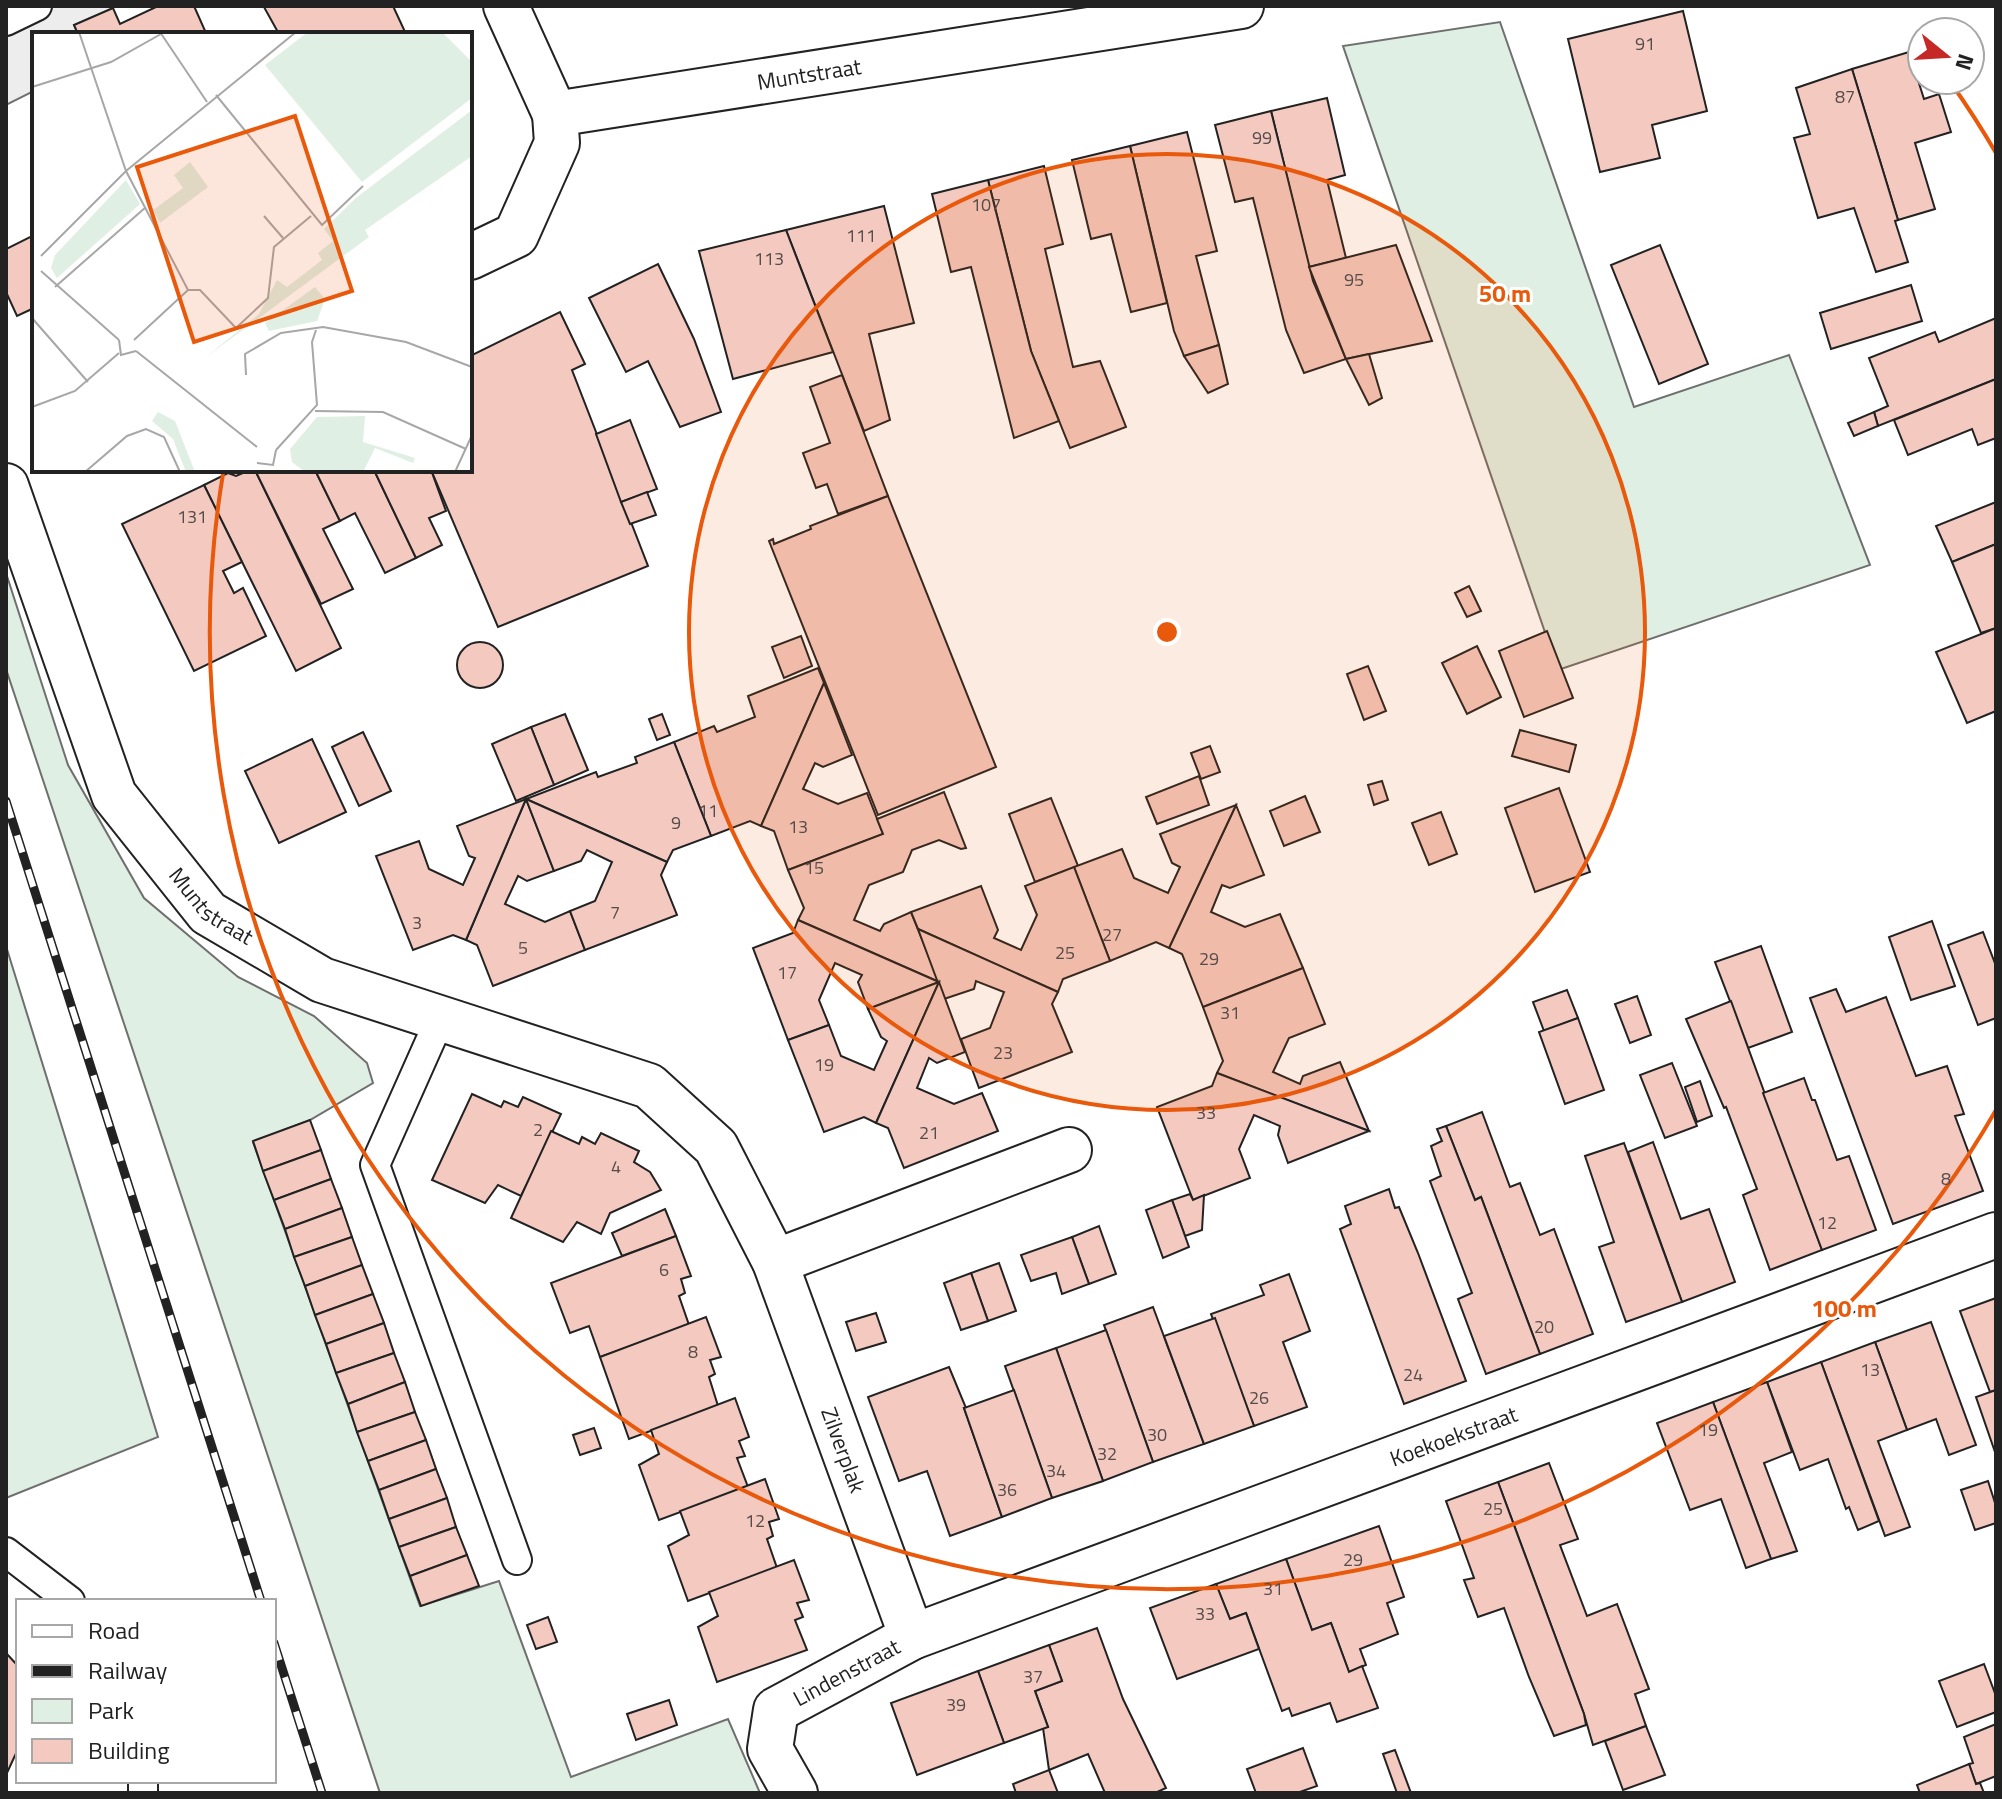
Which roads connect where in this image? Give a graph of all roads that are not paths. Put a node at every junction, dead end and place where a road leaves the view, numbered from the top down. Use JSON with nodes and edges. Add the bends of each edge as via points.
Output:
{"nodes":[{"id":1,"x":37,"y":6,"type":"edge"},
{"id":2,"x":506,"y":6,"type":"edge"},
{"id":3,"x":1241,"y":6,"type":"edge"},
{"id":4,"x":6,"y":21,"type":"edge"},
{"id":5,"x":555,"y":114,"type":"junction"},
{"id":6,"x":472,"y":256,"type":"edge"},
{"id":7,"x":32,"y":467,"type":"edge"},
{"id":8,"x":6,"y":479,"type":"edge"},
{"id":9,"x":6,"y":486,"type":"edge"},
{"id":10,"x":440,"y":1019,"type":"junction"},
{"id":11,"x":649,"y":1086,"type":"joint"},
{"id":12,"x":1069,"y":1150,"type":"dead end"},
{"id":13,"x":1996,"y":1235,"type":"edge"},
{"id":14,"x":775,"y":1262,"type":"junction"},
{"id":15,"x":6,"y":1552,"type":"edge"},
{"id":16,"x":517,"y":1560,"type":"dead end"},
{"id":17,"x":67,"y":1599,"type":"edge"},
{"id":18,"x":912,"y":1637,"type":"junction"},
{"id":19,"x":795,"y":1793,"type":"edge"}],
"edges":[{"from":1,"to":4,"type":"lane"},
{"from":2,"to":5,"type":"street"},
{"from":3,"to":5,"type":"street","name":"Muntstraat"},
{"from":5,"to":6,"type":"street","via":[[557,143],[516,235]]},
{"from":7,"to":8,"type":"street"},
{"from":9,"to":10,"type":"street","name":"Muntstraat","via":[[114,795],[208,913],[322,980]]},
{"from":10,"to":11,"type":"street","name":"Muntstraat"},
{"from":10,"to":16,"type":"lane","via":[[375,1165]]},
{"from":11,"to":14,"type":"street","name":"Zilverplak","via":[[716,1147]]},
{"from":12,"to":14,"type":"street"},
{"from":13,"to":18,"type":"street","name":"Koekoekstraat"},
{"from":14,"to":18,"type":"street","name":"Zilverplak"},
{"from":15,"to":17,"type":"lane"},
{"from":18,"to":19,"type":"street","name":"Lindenstraat","via":[[776,1710],[770,1749]]}]}
